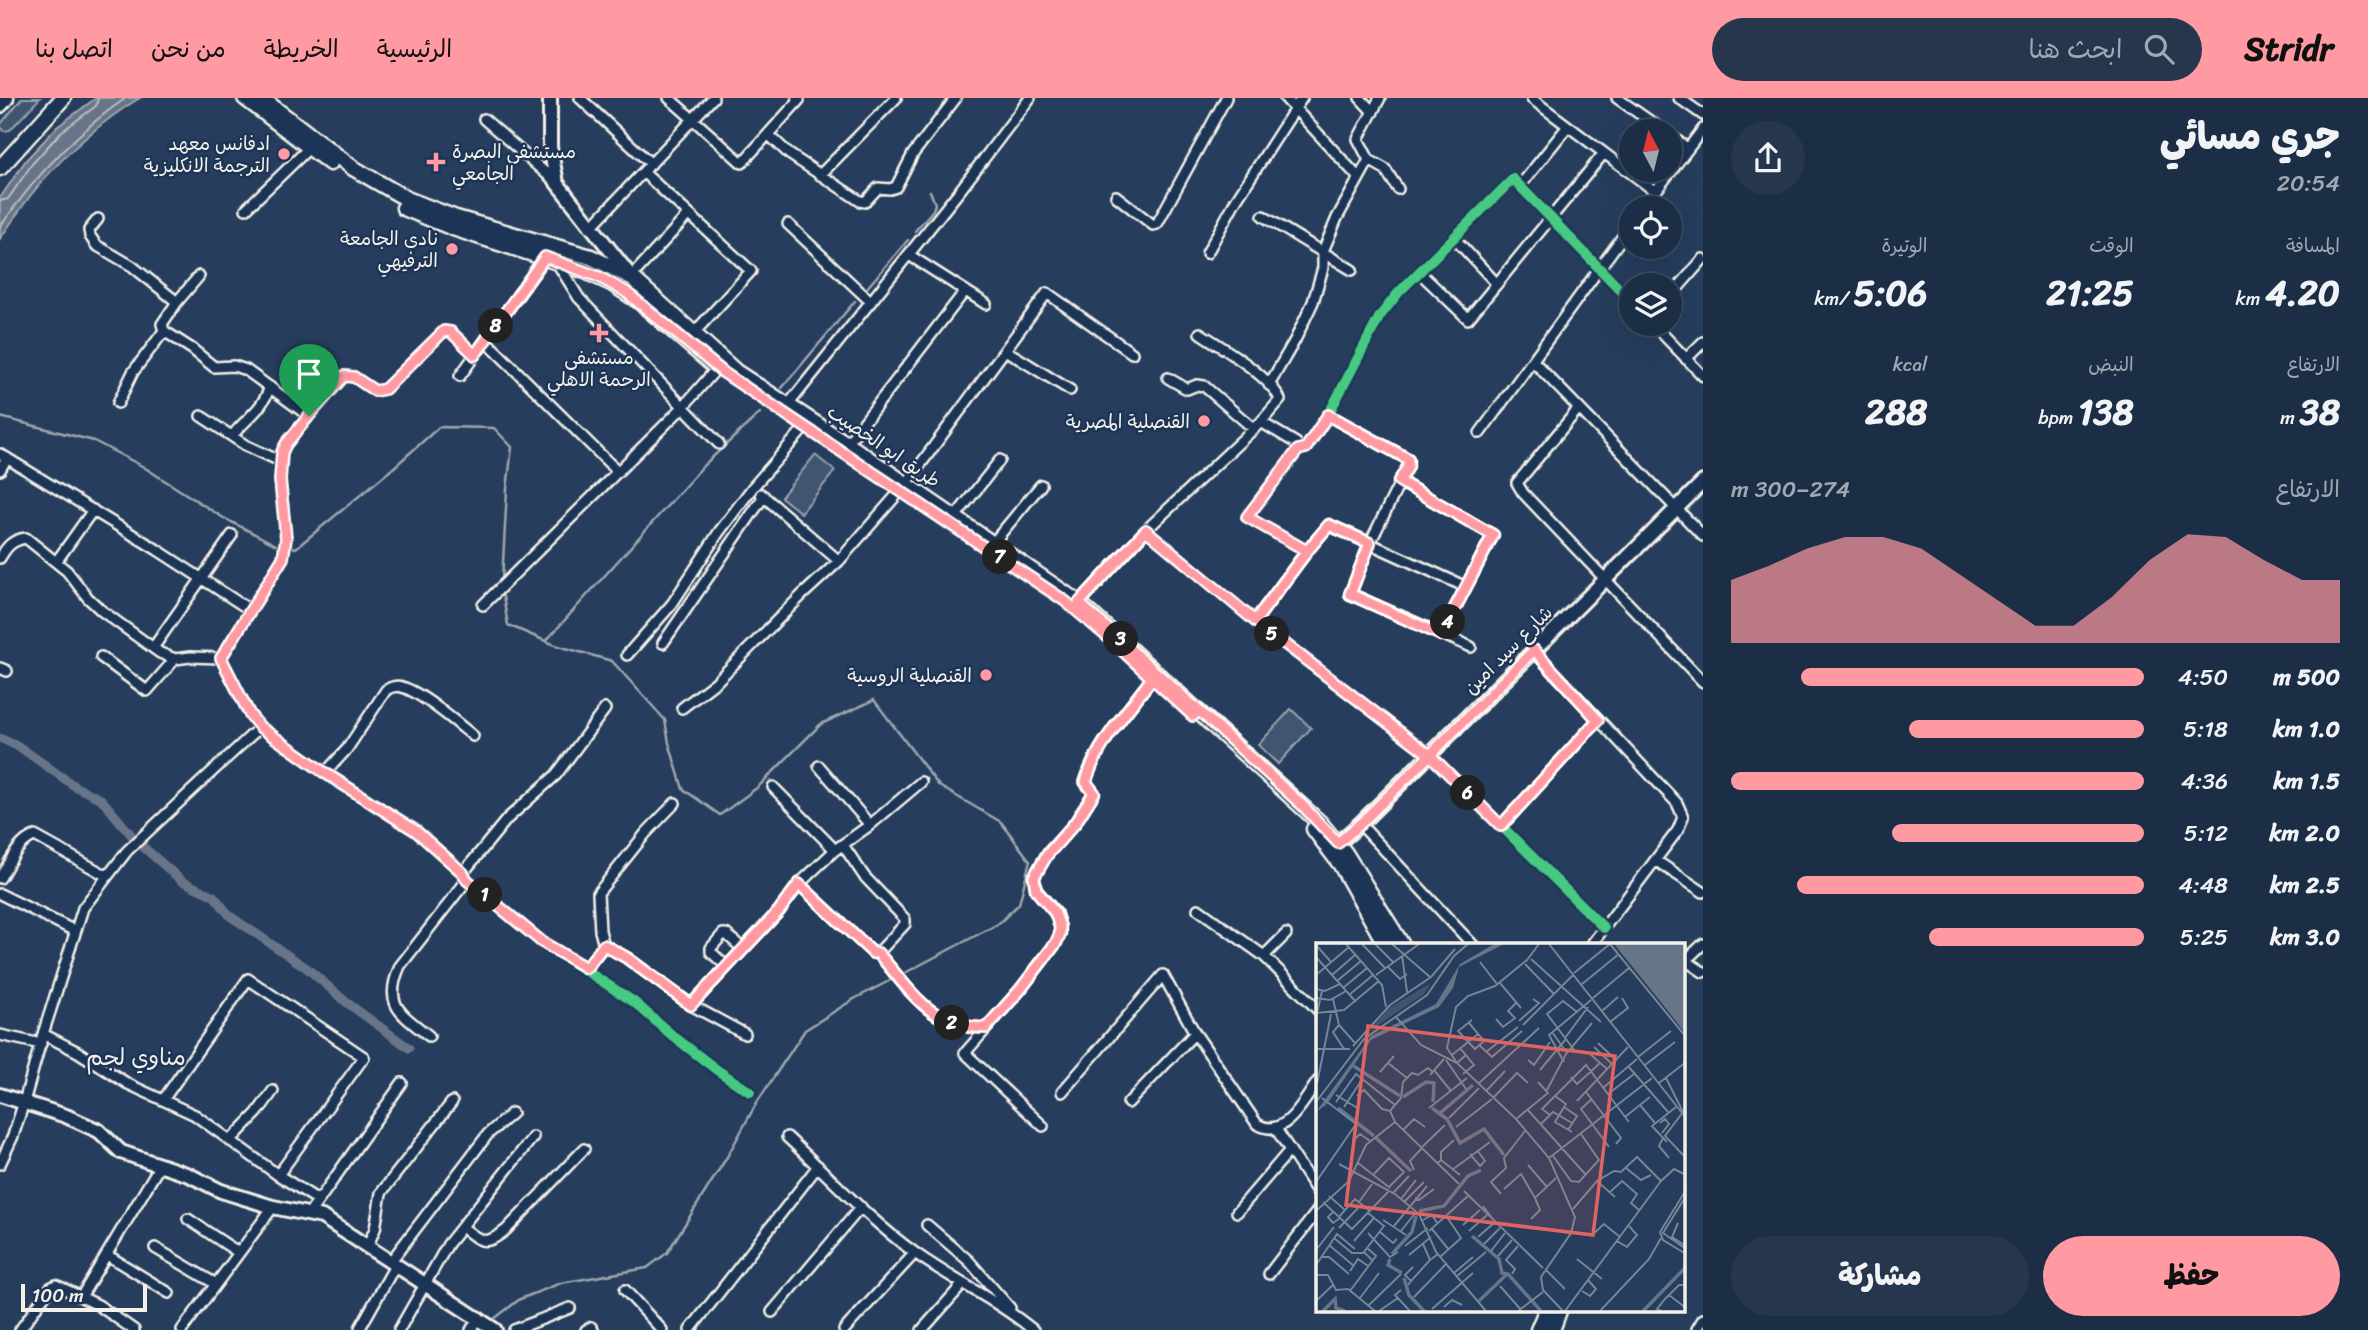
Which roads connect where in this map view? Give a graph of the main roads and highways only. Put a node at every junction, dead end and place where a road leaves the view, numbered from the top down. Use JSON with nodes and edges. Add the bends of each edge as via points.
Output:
{"nodes":[{"id":1,"x":6,"y":98,"type":"edge"},
{"id":2,"x":63,"y":98,"type":"edge"},
{"id":3,"x":245,"y":98,"type":"edge"},
{"id":4,"x":261,"y":98,"type":"edge"},
{"id":5,"x":0,"y":105,"type":"edge"},
{"id":6,"x":0,"y":147,"type":"edge"},
{"id":7,"x":18,"y":147,"type":"junction"},
{"id":8,"x":0,"y":168,"type":"edge"},
{"id":9,"x":454,"y":223,"type":"junction"},
{"id":10,"x":690,"y":337,"type":"junction"},
{"id":11,"x":904,"y":487,"type":"junction"},
{"id":12,"x":1196,"y":713,"type":"junction"},
{"id":13,"x":1385,"y":943,"type":"edge"},
{"id":14,"x":1401,"y":943,"type":"edge"},
{"id":15,"x":1546,"y":1312,"type":"edge"},
{"id":16,"x":1559,"y":1312,"type":"edge"},
{"id":17,"x":1538,"y":1330,"type":"edge"},
{"id":18,"x":1552,"y":1330,"type":"edge"}],
"edges":[{"from":1,"to":5,"type":"main road"},
{"from":2,"to":7,"type":"main road"},
{"from":3,"to":9,"type":"main road","name":"طريق ابو الخصيب","via":[[384,198]]},
{"from":4,"to":9,"type":"main road","name":"طريق ابو الخصيب","via":[[370,180]]},
{"from":6,"to":7,"type":"main road"},
{"from":7,"to":8,"type":"main road"},
{"from":9,"to":10,"type":"main road","name":"طريق ابو الخصيب","via":[[613,284]]},
{"from":9,"to":10,"type":"main road","name":"طريق ابو الخصيب","via":[[591,257],[631,277]]},
{"from":10,"to":11,"type":"main road","name":"طريق ابو الخصيب"},
{"from":10,"to":11,"type":"main road","name":"طريق ابو الخصيب","via":[[717,368]]},
{"from":11,"to":12,"type":"main road","name":"طريق ابو الخصيب","via":[[1065,601]]},
{"from":11,"to":12,"type":"main road","name":"طريق ابو الخصيب","via":[[1079,603]]},
{"from":12,"to":13,"type":"main road","name":"طريق ابو الخصيب","via":[[1315,831],[1341,865]]},
{"from":12,"to":14,"type":"main road","name":"طريق ابو الخصيب","via":[[1301,804],[1338,843]]},
{"from":15,"to":17,"type":"main road"},
{"from":16,"to":18,"type":"main road"}]}
